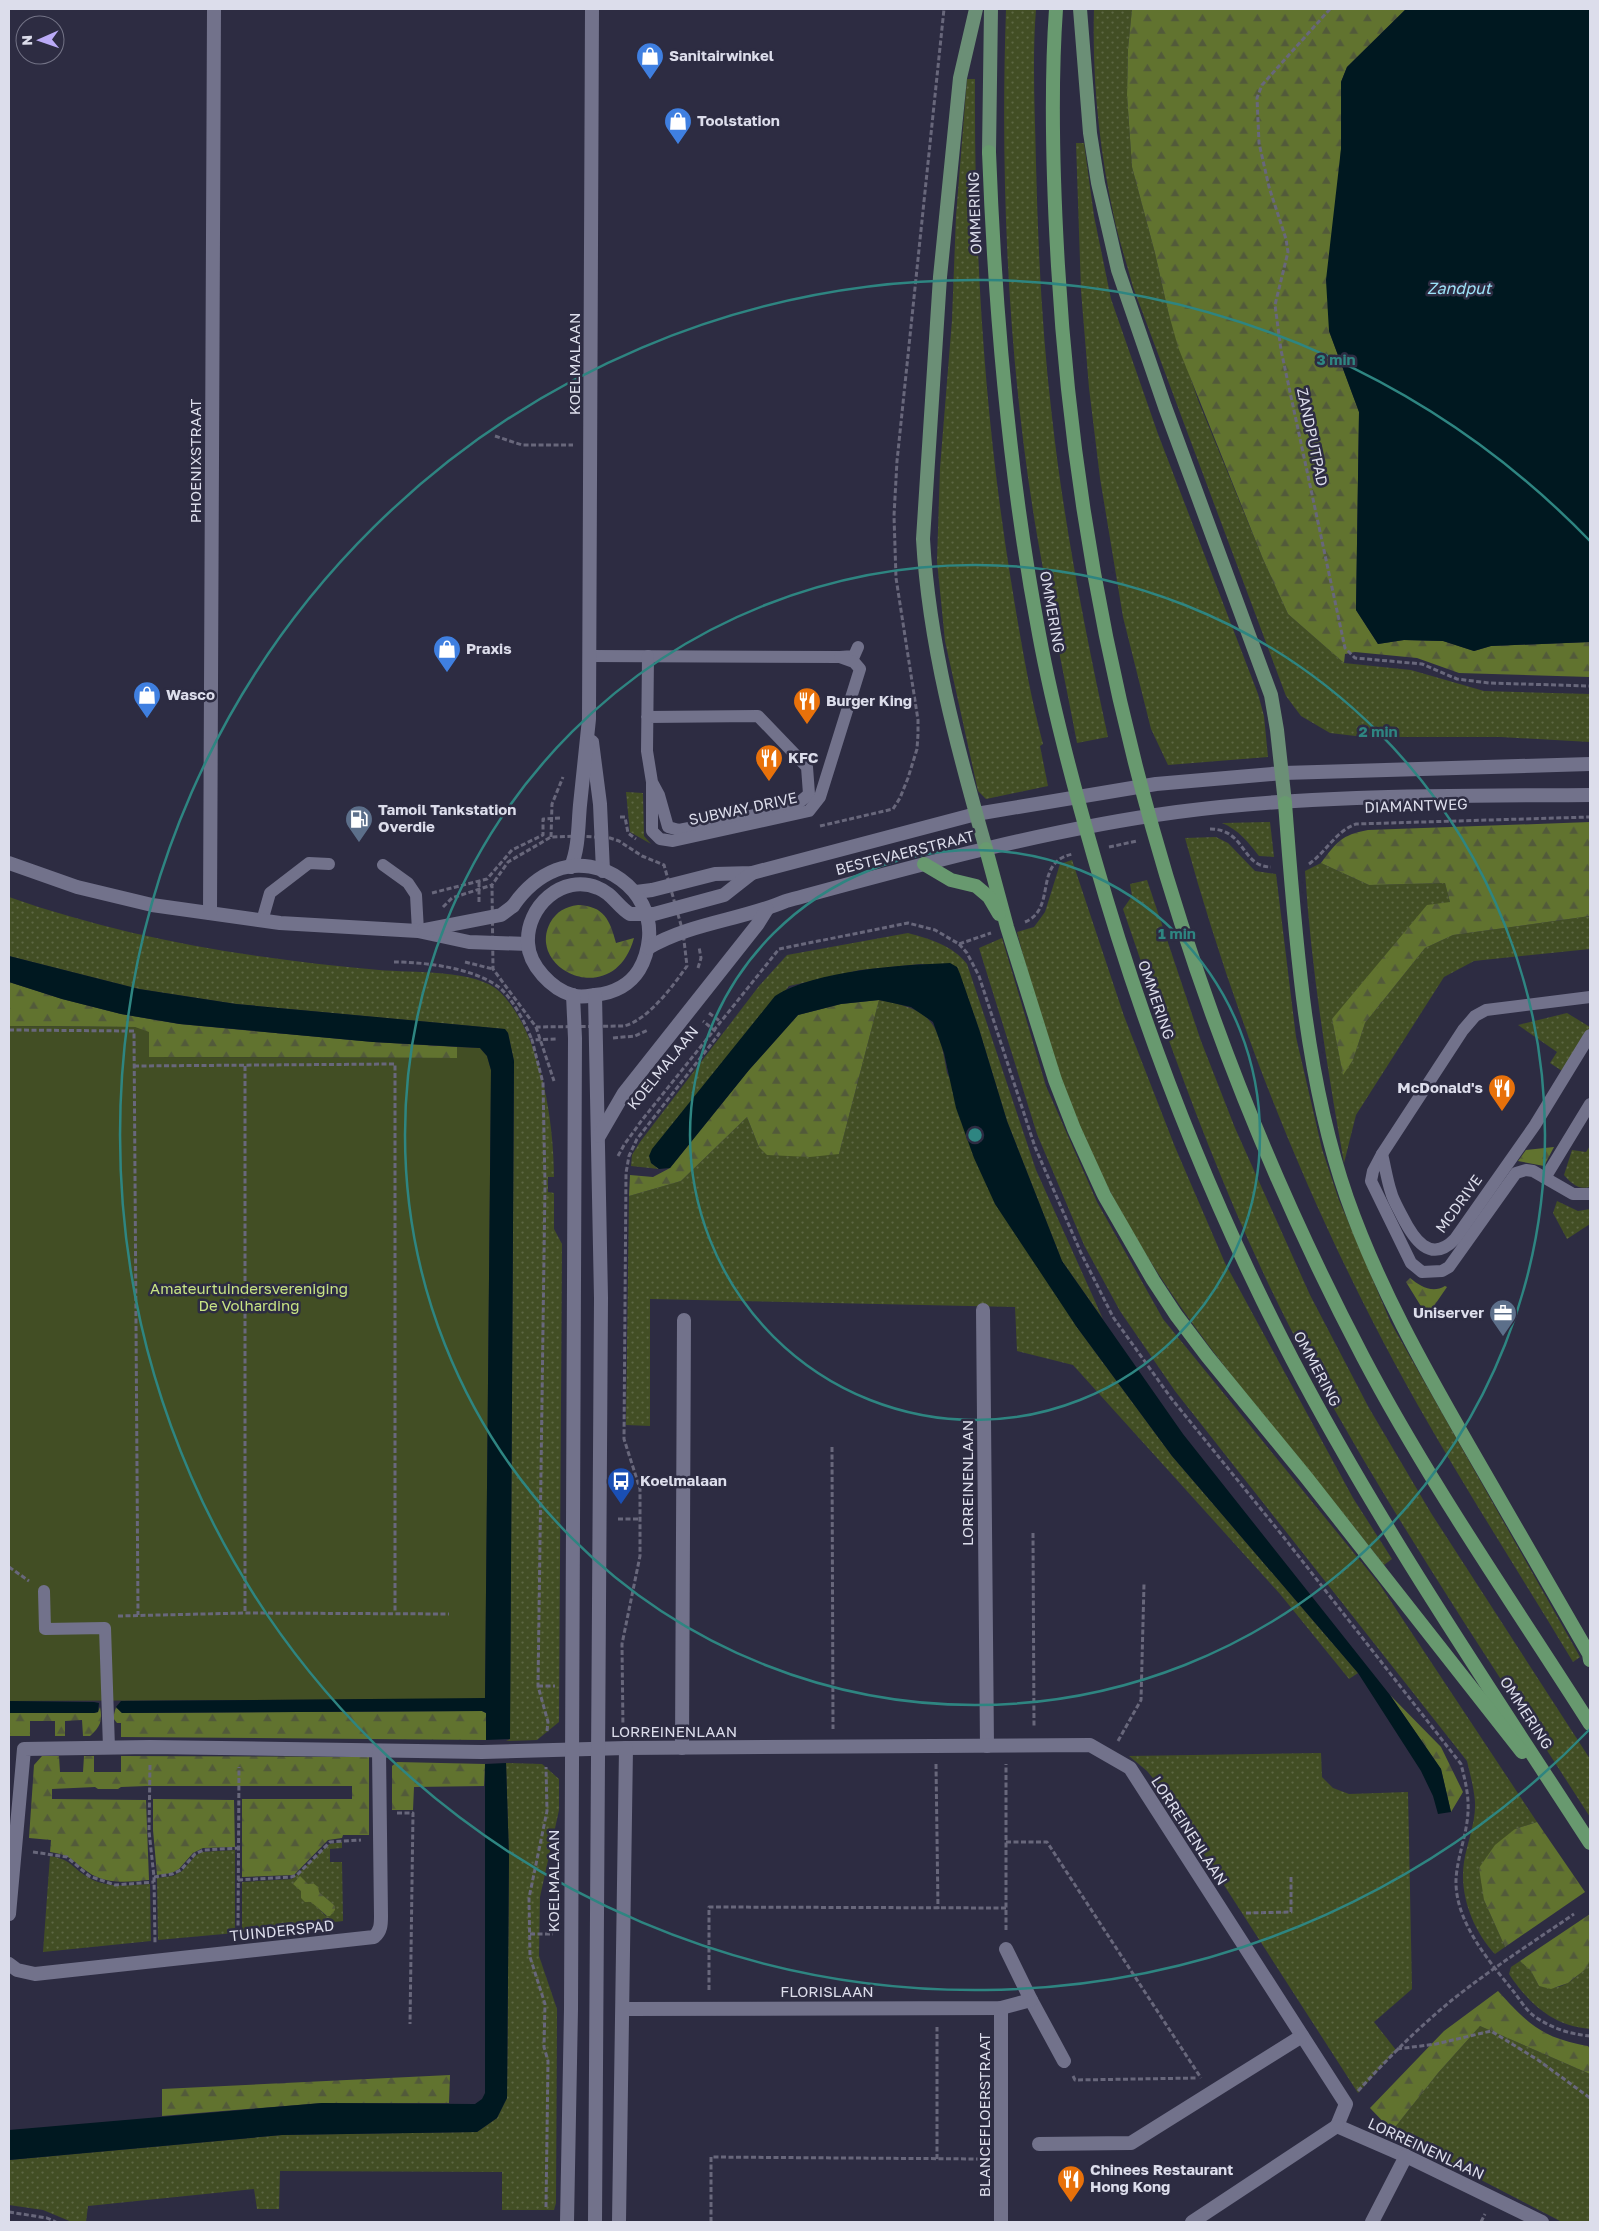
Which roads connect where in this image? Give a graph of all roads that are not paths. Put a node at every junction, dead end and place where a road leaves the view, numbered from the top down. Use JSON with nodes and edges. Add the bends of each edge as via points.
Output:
{"nodes":[{"id":1,"x":214,"y":9,"type":"edge"},
{"id":2,"x":592,"y":9,"type":"edge"},
{"id":3,"x":976,"y":9,"type":"edge"},
{"id":4,"x":991,"y":9,"type":"edge"},
{"id":5,"x":1056,"y":9,"type":"edge"},
{"id":6,"x":1080,"y":9,"type":"edge"},
{"id":7,"x":989,"y":152,"type":"joint"},
{"id":8,"x":858,"y":647,"type":"dead end"},
{"id":9,"x":590,"y":656,"type":"junction"},
{"id":10,"x":648,"y":656,"type":"junction"},
{"id":11,"x":840,"y":657,"type":"junction"},
{"id":12,"x":647,"y":717,"type":"junction"},
{"id":13,"x":589,"y":719,"type":"junction"},
{"id":14,"x":1590,"y":764,"type":"edge"},
{"id":15,"x":1283,"y":773,"type":"junction"},
{"id":16,"x":652,"y":782,"type":"junction"},
{"id":17,"x":1590,"y":795,"type":"edge"},
{"id":18,"x":1285,"y":803,"type":"junction"},
{"id":19,"x":1177,"y":812,"type":"joint"},
{"id":20,"x":976,"y":814,"type":"junction"},
{"id":21,"x":986,"y":849,"type":"junction"},
{"id":22,"x":9,"y":863,"type":"edge"},
{"id":23,"x":330,"y":864,"type":"dead end"},
{"id":24,"x":924,"y":864,"type":"junction"},
{"id":25,"x":384,"y":865,"type":"dead end"},
{"id":26,"x":571,"y":867,"type":"junction"},
{"id":27,"x":603,"y":871,"type":"junction"},
{"id":28,"x":752,"y":873,"type":"junction"},
{"id":29,"x":563,"y":887,"type":"junction"},
{"id":30,"x":636,"y":892,"type":"junction"},
{"id":31,"x":767,"y":909,"type":"junction"},
{"id":32,"x":210,"y":913,"type":"junction"},
{"id":33,"x":647,"y":914,"type":"junction"},
{"id":34,"x":262,"y":921,"type":"junction"},
{"id":35,"x":1007,"y":927,"type":"junction"},
{"id":36,"x":418,"y":931,"type":"junction"},
{"id":37,"x":528,"y":944,"type":"junction"},
{"id":38,"x":648,"y":948,"type":"junction"},
{"id":39,"x":572,"y":995,"type":"junction"},
{"id":40,"x":595,"y":995,"type":"junction"},
{"id":41,"x":1590,"y":997,"type":"edge"},
{"id":42,"x":1590,"y":1035,"type":"edge"},
{"id":43,"x":1590,"y":1104,"type":"edge"},
{"id":44,"x":599,"y":1136,"type":"junction"},
{"id":45,"x":1382,"y":1154,"type":"junction"},
{"id":46,"x":1546,"y":1178,"type":"junction"},
{"id":47,"x":1590,"y":1194,"type":"edge"},
{"id":48,"x":983,"y":1310,"type":"dead end"},
{"id":49,"x":684,"y":1320,"type":"dead end"},
{"id":50,"x":44,"y":1591,"type":"road end"},
{"id":51,"x":1590,"y":1660,"type":"edge"},
{"id":52,"x":1590,"y":1724,"type":"edge"},
{"id":53,"x":987,"y":1746,"type":"junction"},
{"id":54,"x":109,"y":1748,"type":"junction"},
{"id":55,"x":626,"y":1748,"type":"junction"},
{"id":56,"x":682,"y":1748,"type":"junction"},
{"id":57,"x":598,"y":1749,"type":"junction"},
{"id":58,"x":380,"y":1750,"type":"junction"},
{"id":59,"x":571,"y":1750,"type":"junction"},
{"id":60,"x":1572,"y":1815,"type":"junction"},
{"id":61,"x":1590,"y":1843,"type":"edge"},
{"id":62,"x":9,"y":1914,"type":"edge"},
{"id":63,"x":1006,"y":1949,"type":"road end"},
{"id":64,"x":9,"y":1964,"type":"edge"},
{"id":65,"x":1030,"y":2000,"type":"junction"},
{"id":66,"x":1002,"y":2008,"type":"junction"},
{"id":67,"x":623,"y":2009,"type":"junction"},
{"id":68,"x":1302,"y":2036,"type":"junction"},
{"id":69,"x":1064,"y":2061,"type":"road end"},
{"id":70,"x":1336,"y":2126,"type":"junction"},
{"id":71,"x":1039,"y":2144,"type":"dead end"},
{"id":72,"x":1406,"y":2156,"type":"junction"},
{"id":73,"x":567,"y":2222,"type":"edge"},
{"id":74,"x":595,"y":2222,"type":"edge"},
{"id":75,"x":619,"y":2222,"type":"edge"},
{"id":76,"x":1001,"y":2222,"type":"edge"},
{"id":77,"x":1192,"y":2222,"type":"edge"},
{"id":78,"x":1372,"y":2222,"type":"edge"},
{"id":79,"x":1542,"y":2222,"type":"edge"}],
"edges":[{"from":1,"to":32,"type":"street","name":"PHOENIXSTRAAT"},
{"from":2,"to":9,"type":"street","name":"KOELMALAAN"},
{"from":3,"to":20,"type":"main road","via":[[960,78],[940,277],[923,539],[933,638]]},
{"from":4,"to":7,"type":"main road","name":"OMMERING"},
{"from":5,"to":52,"type":"highway","via":[[1056,215],[1070,406],[1097,589],[1128,735],[1166,876],[1226,1052],[1261,1142],[1363,1356],[1438,1487]]},
{"from":6,"to":15,"type":"main road","via":[[1090,133],[1118,270],[1271,695]]},
{"from":7,"to":60,"type":"highway","name":"OMMERING","via":[[993,259],[1008,430],[1039,635],[1064,747],[1102,886],[1164,1074],[1219,1204],[1292,1360],[1380,1516]]},
{"from":8,"to":11,"type":"lane","via":[[854,656]]},
{"from":9,"to":10,"type":"lane"},
{"from":9,"to":13,"type":"street","name":"KOELMALAAN"},
{"from":10,"to":11,"type":"lane"},
{"from":10,"to":12,"type":"lane"},
{"from":11,"to":16,"type":"lane","name":"SUBWAY DRIVE","via":[[854,662],[860,669],[820,797],[809,811],[673,841],[660,839],[652,831]]},
{"from":12,"to":16,"type":"lane","via":[[647,751]]},
{"from":12,"to":16,"type":"lane","via":[[758,716],[807,767],[809,794],[794,807],[679,830],[668,827]]},
{"from":13,"to":26,"type":"street","name":"KOELMALAAN","via":[[579,836]]},
{"from":13,"to":27,"type":"street","name":"KOELMALAAN","via":[[600,804]]},
{"from":14,"to":15,"type":"street"},
{"from":15,"to":18,"type":"main road"},
{"from":15,"to":20,"type":"street","name":"BESTEVAERSTRAAT","via":[[1172,782]]},
{"from":17,"to":18,"type":"street","name":"DIAMANTWEG","via":[[1436,796]]},
{"from":18,"to":19,"type":"street","name":"DIAMANTWEG"},
{"from":18,"to":51,"type":"highway","via":[[1307,1020],[1318,1089],[1346,1196],[1366,1250],[1408,1337]]},
{"from":19,"to":21,"type":"street","name":"BESTEVAERSTRAAT","via":[[1060,831]]},
{"from":20,"to":21,"type":"main road"},
{"from":20,"to":28,"type":"street","name":"BESTEVAERSTRAAT"},
{"from":21,"to":24,"type":"street","name":"BESTEVAERSTRAAT"},
{"from":21,"to":35,"type":"highway"},
{"from":22,"to":32,"type":"street","via":[[86,889],[152,905]]},
{"from":23,"to":34,"type":"lane","via":[[309,863],[270,893]]},
{"from":24,"to":31,"type":"street","name":"BESTEVAERSTRAAT","via":[[786,900]]},
{"from":24,"to":35,"type":"highway","via":[[951,880],[984,891]]},
{"from":25,"to":36,"type":"lane","via":[[408,883],[416,895]]},
{"from":26,"to":27,"type":"street"},
{"from":26,"to":29,"type":"street","name":"KOELMALAAN"},
{"from":26,"to":36,"type":"street","via":[[535,881],[514,906],[501,915]]},
{"from":27,"to":30,"type":"street","via":[[623,879]]},
{"from":28,"to":30,"type":"street","name":"BESTEVAERSTRAAT","via":[[715,874]]},
{"from":28,"to":33,"type":"street","name":"BESTEVAERSTRAAT","via":[[724,895]]},
{"from":29,"to":33,"type":"street","via":[[592,886],[609,894],[630,914]]},
{"from":29,"to":37,"type":"street","via":[[540,905],[533,915]]},
{"from":30,"to":33,"type":"street"},
{"from":31,"to":38,"type":"street","name":"BESTEVAERSTRAAT","via":[[665,937]]},
{"from":31,"to":44,"type":"street","via":[[757,926],[629,1087]]},
{"from":32,"to":34,"type":"street"},
{"from":33,"to":38,"type":"street","via":[[650,927]]},
{"from":34,"to":36,"type":"street"},
{"from":35,"to":60,"type":"highway","via":[[1055,1080],[1074,1129],[1104,1195],[1153,1280],[1207,1356]]},
{"from":36,"to":37,"type":"street","via":[[469,942]]},
{"from":37,"to":39,"type":"street","via":[[544,976]]},
{"from":38,"to":40,"type":"street","via":[[638,972],[630,981],[619,989]]},
{"from":39,"to":40,"type":"street"},
{"from":39,"to":59,"type":"street","name":"KOELMALAAN"},
{"from":40,"to":44,"type":"street"},
{"from":41,"to":45,"type":"lane","via":[[1486,1010],[1475,1016]]},
{"from":42,"to":45,"type":"lane","name":"MCDRIVE","via":[[1535,1125],[1448,1247],[1431,1249],[1422,1246],[1411,1233],[1391,1193]]},
{"from":43,"to":46,"type":"lane"},
{"from":44,"to":57,"type":"street"},
{"from":45,"to":46,"type":"lane","via":[[1371,1181],[1411,1263],[1422,1272],[1442,1271],[1454,1261],[1516,1173],[1526,1170]]},
{"from":46,"to":47,"type":"lane","via":[[1573,1194]]},
{"from":48,"to":53,"type":"street","name":"LORREINENLAAN"},
{"from":49,"to":56,"type":"street"},
{"from":50,"to":54,"type":"lane","via":[[45,1629],[105,1628]]},
{"from":53,"to":56,"type":"street","name":"LORREINENLAAN"},
{"from":53,"to":68,"type":"street","name":"LORREINENLAAN","via":[[1090,1745],[1130,1768]]},
{"from":54,"to":58,"type":"street"},
{"from":54,"to":62,"type":"street","via":[[24,1749]]},
{"from":55,"to":56,"type":"street","name":"LORREINENLAAN"},
{"from":55,"to":57,"type":"street","name":"LORREINENLAAN"},
{"from":55,"to":67,"type":"street"},
{"from":57,"to":59,"type":"street","name":"LORREINENLAAN"},
{"from":57,"to":74,"type":"street"},
{"from":58,"to":59,"type":"street"},
{"from":58,"to":64,"type":"street","name":"TUINDERSPAD","via":[[380,1926],[374,1937],[34,1974],[17,1970]]},
{"from":59,"to":73,"type":"street","name":"KOELMALAAN"},
{"from":60,"to":61,"type":"highway","name":"OMMERING"},
{"from":63,"to":65,"type":"street"},
{"from":65,"to":66,"type":"street","name":"FLORISLAAN"},
{"from":65,"to":69,"type":"street"},
{"from":66,"to":67,"type":"street","name":"FLORISLAAN"},
{"from":66,"to":76,"type":"street","name":"BLANCEFLOERSTRAAT"},
{"from":67,"to":75,"type":"street"},
{"from":68,"to":70,"type":"street","name":"LORREINENLAAN","via":[[1346,2104]]},
{"from":68,"to":71,"type":"street","via":[[1131,2143]]},
{"from":70,"to":72,"type":"street","name":"LORREINENLAAN"},
{"from":70,"to":77,"type":"street"},
{"from":72,"to":78,"type":"street"},
{"from":72,"to":79,"type":"street","name":"LORREINENLAAN"}]}
